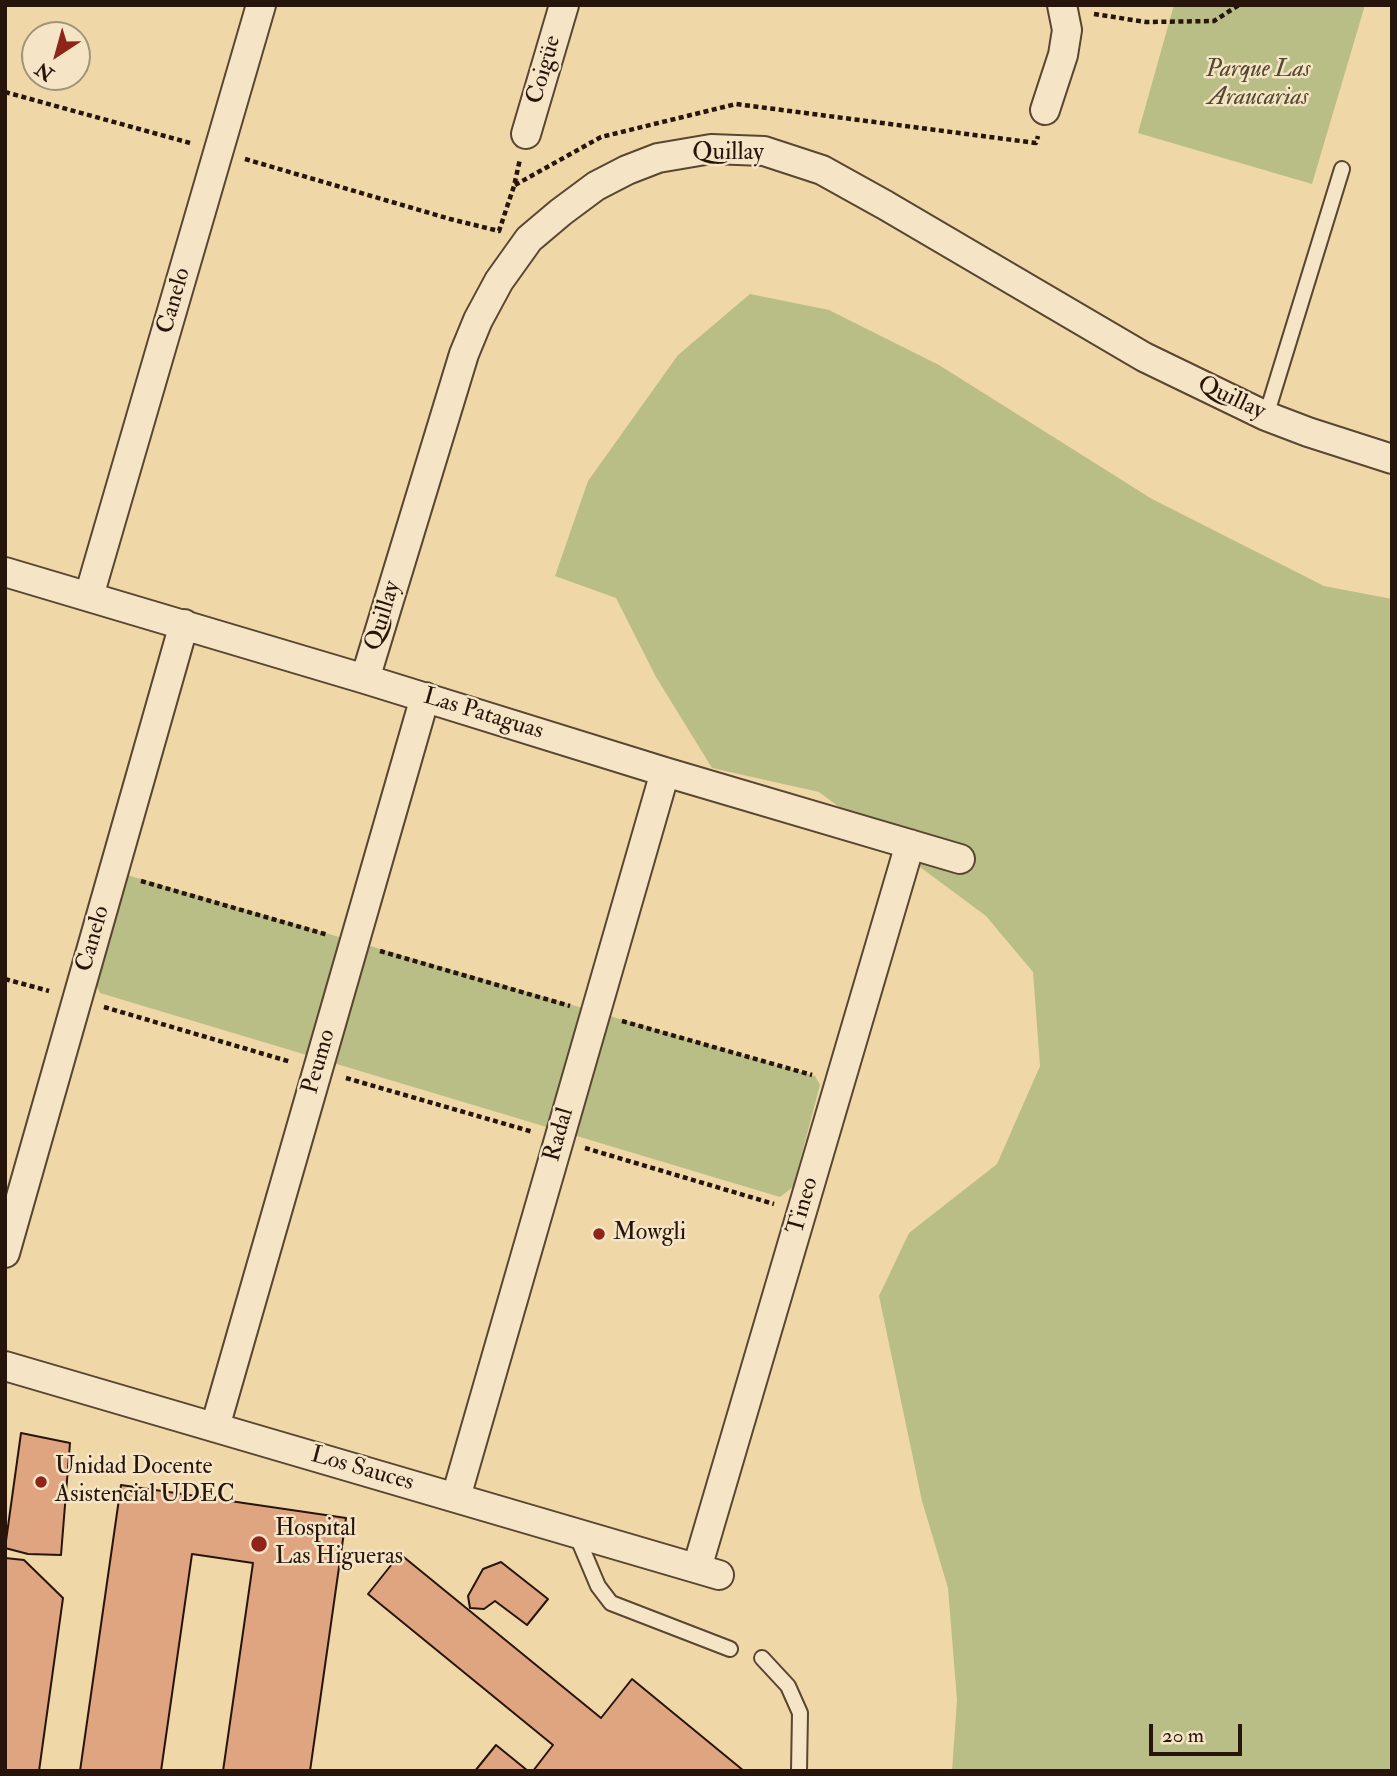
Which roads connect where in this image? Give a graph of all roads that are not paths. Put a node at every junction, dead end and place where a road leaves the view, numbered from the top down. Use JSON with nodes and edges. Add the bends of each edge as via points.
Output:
{"nodes":[{"id":1,"x":261,"y":5,"type":"edge"},
{"id":2,"x":564,"y":5,"type":"edge"},
{"id":3,"x":1063,"y":7,"type":"edge"},
{"id":4,"x":1045,"y":110,"type":"dead end"},
{"id":5,"x":526,"y":134,"type":"dead end"},
{"id":6,"x":1342,"y":169,"type":"dead end"},
{"id":7,"x":1266,"y":416,"type":"junction"},
{"id":8,"x":1392,"y":459,"type":"edge"},
{"id":9,"x":5,"y":572,"type":"edge"},
{"id":10,"x":89,"y":596,"type":"junction"},
{"id":11,"x":184,"y":624,"type":"junction"},
{"id":12,"x":365,"y":679,"type":"junction"},
{"id":13,"x":425,"y":697,"type":"junction"},
{"id":14,"x":665,"y":772,"type":"junction"},
{"id":15,"x":910,"y":844,"type":"junction"},
{"id":16,"x":960,"y":859,"type":"dead end"},
{"id":17,"x":5,"y":1253,"type":"edge"},
{"id":18,"x":5,"y":1366,"type":"edge"},
{"id":19,"x":215,"y":1427,"type":"junction"},
{"id":20,"x":456,"y":1497,"type":"junction"},
{"id":21,"x":575,"y":1533,"type":"junction"},
{"id":22,"x":708,"y":1571,"type":"joint"},
{"id":23,"x":730,"y":1649,"type":"dead end"},
{"id":24,"x":762,"y":1658,"type":"dead end"},
{"id":25,"x":799,"y":1771,"type":"edge"}],
"edges":[{"from":1,"to":10,"type":"street","name":"Canelo"},
{"from":2,"to":5,"type":"street","name":"Coigüe"},
{"from":3,"to":4,"type":"street","via":[[1067,30],[1063,55]]},
{"from":6,"to":7,"type":"lane"},
{"from":7,"to":8,"type":"street","name":"Quillay"},
{"from":7,"to":12,"type":"street","name":"Quillay","via":[[1144,357],[822,170],[764,151],[711,149],[659,158],[596,186],[561,212],[529,239],[499,281],[464,354]]},
{"from":9,"to":10,"type":"street","name":"Las Pataguas"},
{"from":10,"to":11,"type":"street","name":"Las Pataguas"},
{"from":11,"to":12,"type":"street","name":"Las Pataguas"},
{"from":11,"to":17,"type":"street","name":"Canelo"},
{"from":12,"to":13,"type":"street","name":"Las Pataguas"},
{"from":13,"to":14,"type":"street","name":"Las Pataguas"},
{"from":13,"to":19,"type":"street","name":"Peumo"},
{"from":14,"to":15,"type":"street","name":"Las Pataguas"},
{"from":14,"to":20,"type":"street","name":"Radal"},
{"from":15,"to":16,"type":"street","name":"Las Pataguas"},
{"from":15,"to":22,"type":"street","name":"Tineo","via":[[802,1212]]},
{"from":18,"to":19,"type":"street","name":"Los Sauces"},
{"from":19,"to":20,"type":"street","name":"Los Sauces"},
{"from":20,"to":21,"type":"street","name":"Los Sauces"},
{"from":21,"to":22,"type":"street","name":"Los Sauces"},
{"from":21,"to":23,"type":"lane","via":[[598,1586],[611,1603]]},
{"from":24,"to":25,"type":"lane","via":[[788,1686],[800,1713]]}]}
